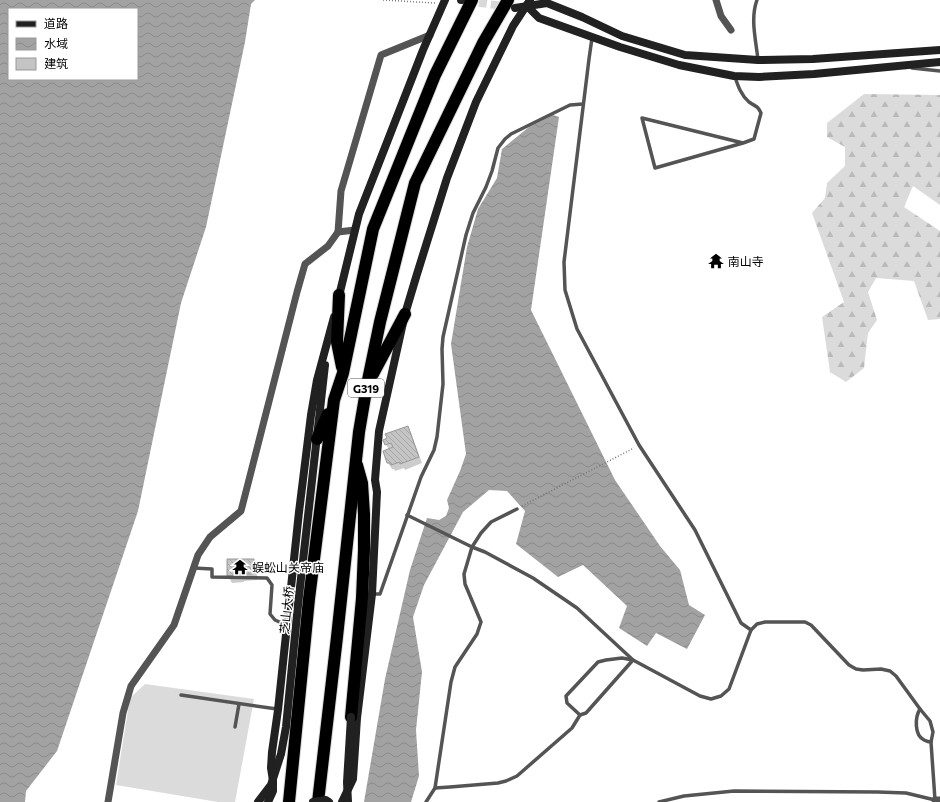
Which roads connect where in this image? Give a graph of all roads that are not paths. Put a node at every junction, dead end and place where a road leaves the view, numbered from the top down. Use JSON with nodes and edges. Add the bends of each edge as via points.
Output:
{"nodes":[{"id":1,"x":472,"y":0,"type":"edge"},
{"id":2,"x":716,"y":0,"type":"edge"},
{"id":3,"x":757,"y":0,"type":"edge"},
{"id":4,"x":444,"y":2,"type":"edge"},
{"id":5,"x":529,"y":3,"type":"edge"},
{"id":6,"x":512,"y":4,"type":"edge"},
{"id":7,"x":731,"y":30,"type":"dead end"},
{"id":8,"x":430,"y":36,"type":"junction"},
{"id":9,"x":593,"y":36,"type":"junction"},
{"id":10,"x":940,"y":50,"type":"edge"},
{"id":11,"x":758,"y":60,"type":"junction"},
{"id":12,"x":940,"y":62,"type":"edge"},
{"id":13,"x":895,"y":66,"type":"junction"},
{"id":14,"x":940,"y":71,"type":"edge"},
{"id":15,"x":734,"y":76,"type":"junction"},
{"id":16,"x":583,"y":104,"type":"junction"},
{"id":17,"x":743,"y":143,"type":"junction"},
{"id":18,"x":355,"y":230,"type":"junction"},
{"id":19,"x":338,"y":232,"type":"junction"},
{"id":20,"x":340,"y":295,"type":"junction"},
{"id":21,"x":405,"y":314,"type":"junction"},
{"id":22,"x":328,"y":342,"type":"junction"},
{"id":23,"x":343,"y":373,"type":"junction"},
{"id":24,"x":367,"y":385,"type":"junction"},
{"id":25,"x":334,"y":400,"type":"junction"},
{"id":26,"x":318,"y":439,"type":"junction"},
{"id":27,"x":356,"y":460,"type":"junction"},
{"id":28,"x":516,"y":509,"type":"road end"},
{"id":29,"x":407,"y":515,"type":"junction"},
{"id":30,"x":472,"y":547,"type":"junction"},
{"id":31,"x":194,"y":568,"type":"junction"},
{"id":32,"x":372,"y":594,"type":"junction"},
{"id":33,"x":287,"y":626,"type":"junction"},
{"id":34,"x":751,"y":630,"type":"junction"},
{"id":35,"x":633,"y":660,"type":"junction"},
{"id":36,"x":181,"y":695,"type":"dead end"},
{"id":37,"x":239,"y":704,"type":"junction"},
{"id":38,"x":920,"y":709,"type":"junction"},
{"id":39,"x":278,"y":710,"type":"junction"},
{"id":40,"x":580,"y":715,"type":"junction"},
{"id":41,"x":351,"y":717,"type":"joint"},
{"id":42,"x":235,"y":727,"type":"dead end"},
{"id":43,"x":931,"y":742,"type":"junction"},
{"id":44,"x":435,"y":788,"type":"junction"},
{"id":45,"x":937,"y":800,"type":"edge"},
{"id":46,"x":108,"y":802,"type":"edge"},
{"id":47,"x":258,"y":802,"type":"edge"},
{"id":48,"x":268,"y":802,"type":"edge"},
{"id":49,"x":289,"y":802,"type":"edge"},
{"id":50,"x":313,"y":802,"type":"edge"},
{"id":51,"x":318,"y":802,"type":"edge"},
{"id":52,"x":329,"y":802,"type":"edge"},
{"id":53,"x":342,"y":802,"type":"edge"},
{"id":54,"x":348,"y":802,"type":"edge"},
{"id":55,"x":426,"y":802,"type":"edge"},
{"id":56,"x":659,"y":802,"type":"edge"}],
"edges":[{"from":1,"to":23,"type":"highway","number":"G319","via":[[435,75],[373,229]]},
{"from":2,"to":7,"type":"street","via":[[721,16]]},
{"from":3,"to":11,"type":"lane","via":[[753,24]]},
{"from":4,"to":8,"type":"street"},
{"from":5,"to":6,"type":"street"},
{"from":5,"to":9,"type":"street","via":[[539,18]]},
{"from":5,"to":11,"type":"street","via":[[546,3],[622,36],[685,55]]},
{"from":5,"to":21,"type":"street","via":[[513,26],[476,102],[447,178]]},
{"from":6,"to":24,"type":"highway","number":"G319","via":[[483,43],[415,183]]},
{"from":8,"to":18,"type":"street","via":[[359,214]]},
{"from":8,"to":19,"type":"street","via":[[381,55],[341,191]]},
{"from":9,"to":15,"type":"street","via":[[679,65]]},
{"from":9,"to":16,"type":"lane"},
{"from":10,"to":11,"type":"street","via":[[813,59]]},
{"from":12,"to":13,"type":"street"},
{"from":13,"to":14,"type":"lane"},
{"from":13,"to":15,"type":"street","via":[[759,77]]},
{"from":15,"to":17,"type":"lane","via":[[740,90],[761,113],[754,140]]},
{"from":16,"to":29,"type":"lane","via":[[570,104],[511,134],[498,148],[492,171],[466,234],[443,337],[443,384],[434,450]]},
{"from":16,"to":34,"type":"lane","via":[[564,262],[565,290],[577,329],[639,445],[695,530],[741,623]]},
{"from":17,"to":17,"type":"lane","via":[[655,168],[642,118],[664,123]]},
{"from":18,"to":19,"type":"street"},
{"from":18,"to":20,"type":"street"},
{"from":19,"to":31,"type":"street","via":[[328,246],[305,264],[241,511],[210,537],[198,555]]},
{"from":20,"to":22,"type":"street"},
{"from":20,"to":23,"type":"highway","via":[[337,342]]},
{"from":21,"to":24,"type":"highway"},
{"from":21,"to":32,"type":"street","via":[[379,431]]},
{"from":22,"to":26,"type":"street","name":"芝山大桥"},
{"from":22,"to":33,"type":"street","via":[[317,380],[311,415]]},
{"from":23,"to":25,"type":"highway","number":"G319"},
{"from":24,"to":27,"type":"highway","number":"G319","via":[[358,432]]},
{"from":25,"to":26,"type":"highway"},
{"from":25,"to":49,"type":"highway","number":"G319","via":[[309,599]]},
{"from":26,"to":47,"type":"street","name":"芝山大桥","bridge":true,"via":[[286,727],[272,785]]},
{"from":27,"to":41,"type":"highway","via":[[362,483],[364,550]]},
{"from":27,"to":51,"type":"highway","number":"G319"},
{"from":28,"to":30,"type":"lane","via":[[491,522]]},
{"from":29,"to":30,"type":"lane"},
{"from":29,"to":32,"type":"lane","via":[[380,594]]},
{"from":30,"to":35,"type":"lane","via":[[532,578],[576,608]]},
{"from":30,"to":44,"type":"lane","via":[[464,574],[465,584],[481,622],[477,634],[455,667]]},
{"from":31,"to":33,"type":"lane","via":[[212,569],[212,577],[267,578],[272,585],[270,614],[275,620]]},
{"from":31,"to":46,"type":"street","via":[[174,625],[131,686],[123,713]]},
{"from":32,"to":53,"type":"street","via":[[357,718],[353,779]]},
{"from":33,"to":39,"type":"street"},
{"from":34,"to":35,"type":"lane","via":[[729,689],[721,696],[711,699],[700,696]]},
{"from":34,"to":38,"type":"lane","via":[[757,624],[765,622],[805,622],[849,665],[856,669],[890,671]]},
{"from":35,"to":40,"type":"lane","via":[[586,713]]},
{"from":35,"to":40,"type":"lane","via":[[622,658],[598,662],[566,696],[567,703]]},
{"from":36,"to":37,"type":"lane"},
{"from":37,"to":39,"type":"lane"},
{"from":37,"to":42,"type":"lane"},
{"from":38,"to":43,"type":"lane","via":[[930,721],[933,732]]},
{"from":38,"to":43,"type":"lane","via":[[916,719],[918,733],[923,740]]},
{"from":39,"to":48,"type":"street","via":[[271,768],[273,791]]},
{"from":40,"to":44,"type":"lane","via":[[572,728],[517,776],[506,781]]},
{"from":41,"to":54,"type":"street","bridge":true},
{"from":43,"to":45,"type":"lane"},
{"from":44,"to":55,"type":"lane"},
{"from":45,"to":56,"type":"lane","via":[[906,793],[734,791],[684,796]]},
{"from":50,"to":52,"type":"street","bridge":true}]}
